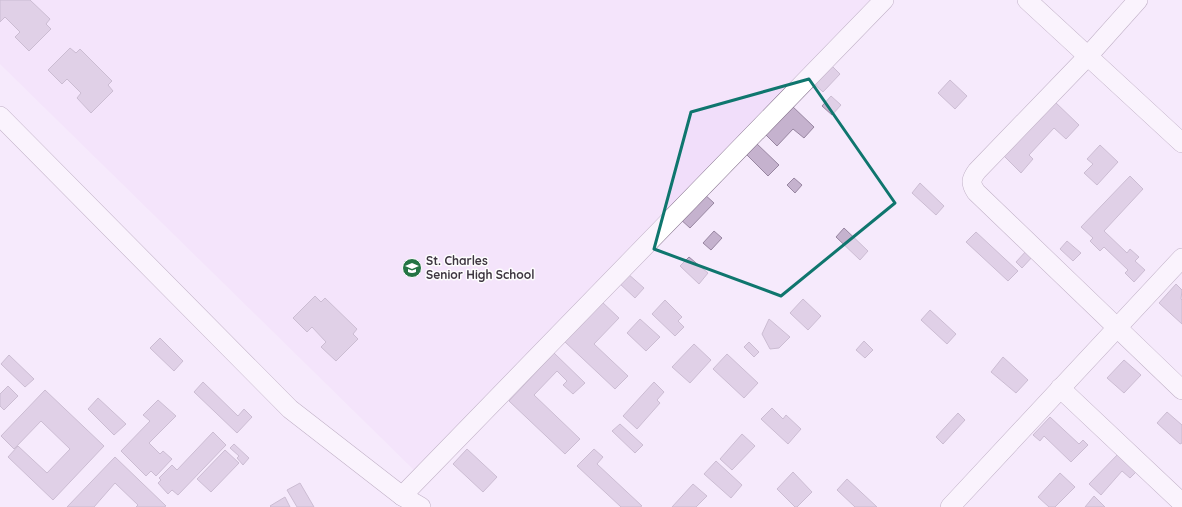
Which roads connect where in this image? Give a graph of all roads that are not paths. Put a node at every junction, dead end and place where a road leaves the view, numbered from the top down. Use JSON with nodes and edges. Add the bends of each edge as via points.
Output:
{"nodes":[{"id":1,"x":884,"y":0,"type":"edge"},
{"id":2,"x":1027,"y":0,"type":"edge"},
{"id":3,"x":1138,"y":0,"type":"edge"},
{"id":4,"x":1088,"y":56,"type":"junction"},
{"id":5,"x":0,"y":116,"type":"edge"},
{"id":6,"x":1182,"y":143,"type":"edge"},
{"id":7,"x":1181,"y":261,"type":"edge"},
{"id":8,"x":1117,"y":328,"type":"junction"},
{"id":9,"x":1060,"y":388,"type":"junction"},
{"id":10,"x":1182,"y":390,"type":"edge"},
{"id":11,"x":402,"y":496,"type":"junction"},
{"id":12,"x":1182,"y":503,"type":"edge"},
{"id":13,"x":421,"y":507,"type":"edge"},
{"id":14,"x":950,"y":507,"type":"edge"}],
"edges":[{"from":1,"to":11,"type":"street"},
{"from":2,"to":4,"type":"street"},
{"from":3,"to":4,"type":"street"},
{"from":4,"to":6,"type":"street"},
{"from":4,"to":8,"type":"street","via":[[977,171],[971,182],[976,192]]},
{"from":5,"to":11,"type":"street","via":[[290,409]]},
{"from":7,"to":8,"type":"street"},
{"from":8,"to":9,"type":"street"},
{"from":8,"to":10,"type":"street"},
{"from":9,"to":12,"type":"street"},
{"from":9,"to":14,"type":"street"},
{"from":11,"to":13,"type":"street"}]}
